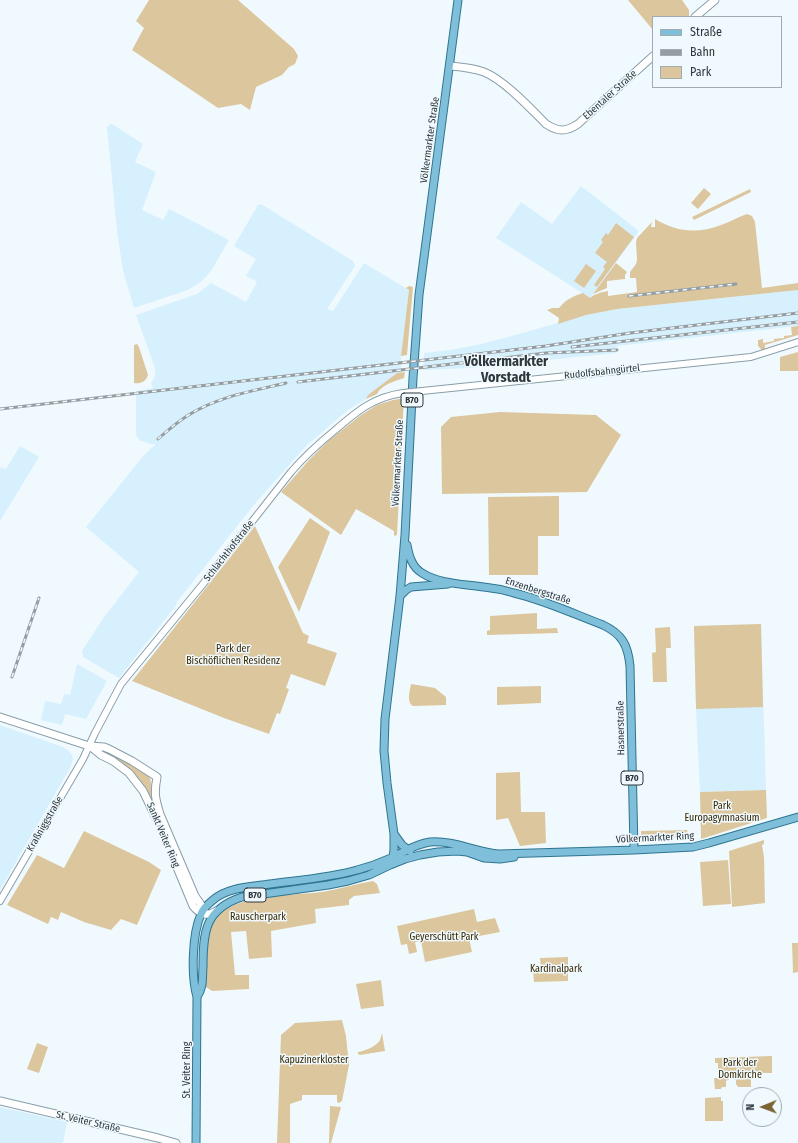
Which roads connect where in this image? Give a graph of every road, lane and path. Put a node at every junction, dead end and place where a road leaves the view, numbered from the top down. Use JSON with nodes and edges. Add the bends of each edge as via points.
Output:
{"nodes":[{"id":1,"x":458,"y":0,"type":"edge"},
{"id":2,"x":715,"y":0,"type":"edge"},
{"id":3,"x":697,"y":16,"type":"edge"},
{"id":4,"x":652,"y":57,"type":"edge"},
{"id":5,"x":450,"y":66,"type":"junction"},
{"id":6,"x":798,"y":342,"type":"edge"},
{"id":7,"x":403,"y":393,"type":"joint"},
{"id":8,"x":405,"y":535,"type":"junction"},
{"id":9,"x":454,"y":584,"type":"junction"},
{"id":10,"x":400,"y":596,"type":"junction"},
{"id":11,"x":629,"y":654,"type":"joint"},
{"id":12,"x":0,"y":717,"type":"edge"},
{"id":13,"x":89,"y":746,"type":"junction"},
{"id":14,"x":798,"y":817,"type":"edge"},
{"id":15,"x":394,"y":834,"type":"junction"},
{"id":16,"x":407,"y":849,"type":"junction"},
{"id":17,"x":634,"y":850,"type":"junction"},
{"id":18,"x":477,"y":853,"type":"junction"},
{"id":19,"x":420,"y":855,"type":"junction"},
{"id":20,"x":393,"y":857,"type":"junction"},
{"id":21,"x":306,"y":879,"type":"junction"},
{"id":22,"x":297,"y":889,"type":"junction"},
{"id":23,"x":0,"y":901,"type":"edge"},
{"id":24,"x":207,"y":913,"type":"junction"},
{"id":25,"x":197,"y":997,"type":"junction"},
{"id":26,"x":0,"y":1101,"type":"edge"},
{"id":27,"x":176,"y":1143,"type":"edge"},
{"id":28,"x":196,"y":1143,"type":"edge"}],
"edges":[{"from":1,"to":5,"type":"main road","name":"Völkermarkter Straße","number":"B70"},
{"from":2,"to":3,"type":"main road"},
{"from":4,"to":5,"type":"main road","name":"Ebentaler Straße","via":[[578,124],[572,129],[565,130],[553,129],[546,124],[492,76],[471,68]]},
{"from":5,"to":8,"type":"main road","name":"Völkermarkter Straße","number":"B70","via":[[419,295]]},
{"from":6,"to":7,"type":"street","name":"Rudolfsbahngürtel","bridge":true,"via":[[751,357]]},
{"from":7,"to":13,"type":"street","name":"Schlachthofstraße","via":[[380,399],[357,411],[291,472],[121,684]]},
{"from":8,"to":9,"type":"main road","name":"Enzenbergstraße","number":"B70","via":[[410,560],[421,573]]},
{"from":8,"to":10,"type":"main road","name":"Völkermarkter Straße","number":"B70"},
{"from":9,"to":10,"type":"main road","via":[[412,587]]},
{"from":9,"to":11,"type":"main road","name":"Enzenbergstraße","number":"B70","via":[[516,593],[603,625],[622,639]]},
{"from":10,"to":15,"type":"main road","name":"Völkermarkter Straße","number":"B70","via":[[384,730]]},
{"from":11,"to":17,"type":"main road","name":"Hasnerstraße","number":"B70"},
{"from":12,"to":13,"type":"main road"},
{"from":13,"to":23,"type":"street","name":"Kraßniggstraße"},
{"from":13,"to":24,"type":"main road","name":"Sankt Veiter Ring","via":[[125,770],[143,790],[193,906],[196,910]]},
{"from":13,"to":24,"type":"main road","name":"Sankt Veiter Ring","via":[[109,749],[157,777],[155,791],[160,814],[195,896]]},
{"from":14,"to":17,"type":"main road","name":"Völkermarkter Ring","via":[[693,847]]},
{"from":15,"to":16,"type":"main road"},
{"from":15,"to":20,"type":"main road","number":"B70"},
{"from":16,"to":18,"type":"main road","number":"B70","via":[[436,842]]},
{"from":16,"to":19,"type":"main road"},
{"from":16,"to":20,"type":"main road","number":"B70"},
{"from":17,"to":18,"type":"main road","name":"Völkermarkter Ring","number":"B70","via":[[553,852],[500,859],[484,858]]},
{"from":18,"to":19,"type":"main road","number":"B70","via":[[448,850]]},
{"from":19,"to":22,"type":"main road","number":"B70","via":[[348,881]]},
{"from":20,"to":21,"type":"main road","number":"B70","via":[[356,871]]},
{"from":21,"to":22,"type":"main road"},
{"from":21,"to":24,"type":"main road","number":"B70","via":[[231,890],[212,900]]},
{"from":22,"to":24,"type":"main road","number":"B70","via":[[242,897]]},
{"from":24,"to":25,"type":"main road","name":"St. Veiter Ring","number":"B70","via":[[209,922],[204,944],[202,989]]},
{"from":24,"to":25,"type":"main road","name":"St. Veiter Ring","number":"B70","via":[[194,943],[194,986]]},
{"from":25,"to":28,"type":"main road","name":"St. Veiter Ring","number":"B70"},
{"from":26,"to":27,"type":"main road","name":"St. Veiter Straße"}]}
